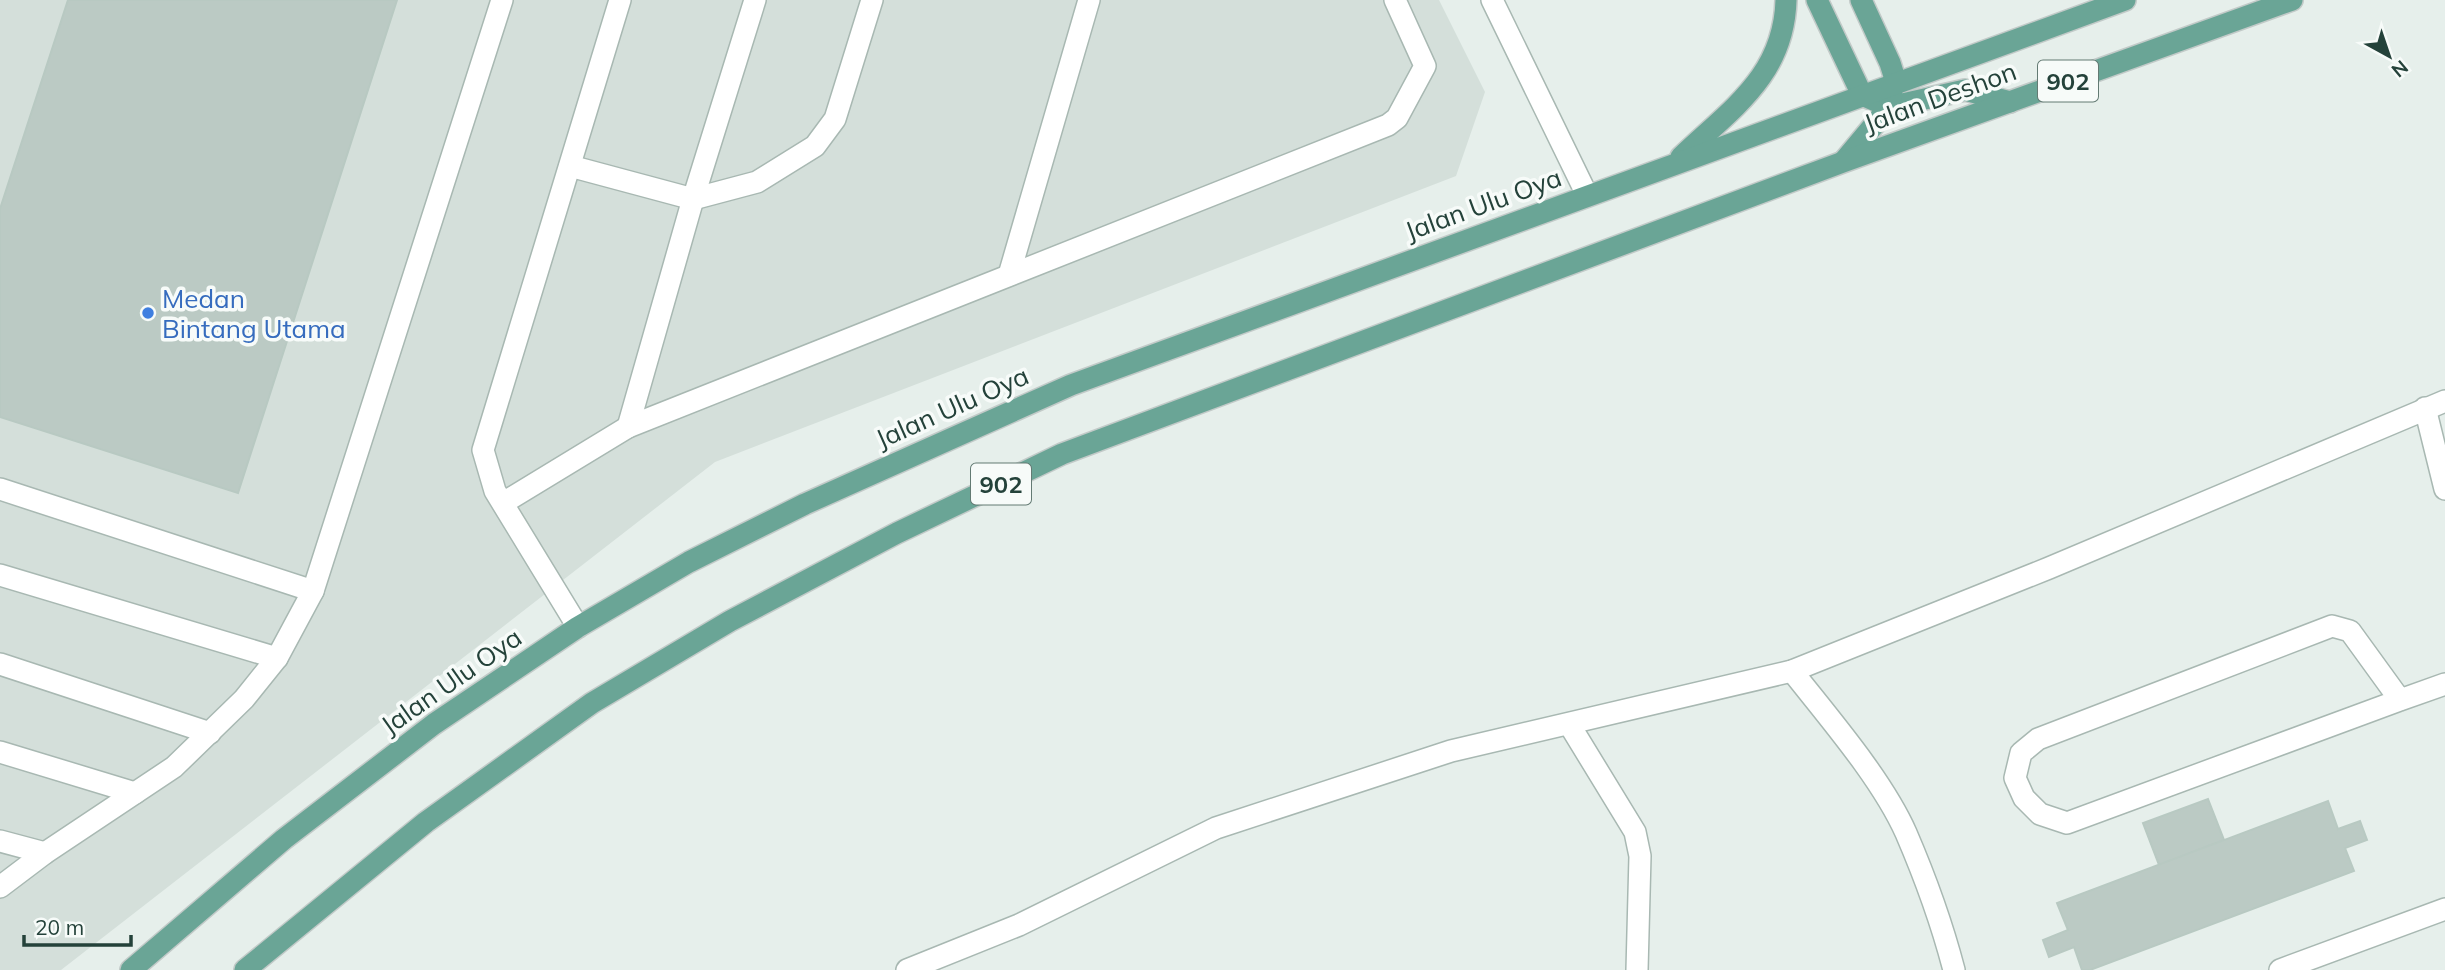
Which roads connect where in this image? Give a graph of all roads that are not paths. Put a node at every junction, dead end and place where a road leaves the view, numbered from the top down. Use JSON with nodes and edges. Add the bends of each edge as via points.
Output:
{"nodes":[{"id":1,"x":502,"y":0,"type":"edge"},
{"id":2,"x":620,"y":0,"type":"edge"},
{"id":3,"x":755,"y":0,"type":"edge"},
{"id":4,"x":872,"y":0,"type":"edge"},
{"id":5,"x":1089,"y":0,"type":"edge"},
{"id":6,"x":1395,"y":0,"type":"edge"},
{"id":7,"x":1492,"y":0,"type":"edge"},
{"id":8,"x":1786,"y":0,"type":"edge"},
{"id":9,"x":1817,"y":0,"type":"edge"},
{"id":10,"x":1861,"y":0,"type":"edge"},
{"id":11,"x":2125,"y":0,"type":"edge"},
{"id":12,"x":2292,"y":0,"type":"edge"},
{"id":13,"x":1896,"y":82,"type":"junction"},
{"id":14,"x":1861,"y":94,"type":"junction"},
{"id":15,"x":2010,"y":102,"type":"junction"},
{"id":16,"x":1889,"y":107,"type":"junction"},
{"id":17,"x":1843,"y":162,"type":"junction"},
{"id":18,"x":1674,"y":164,"type":"junction"},
{"id":19,"x":570,"y":166,"type":"junction"},
{"id":20,"x":1587,"y":195,"type":"junction"},
{"id":21,"x":693,"y":199,"type":"junction"},
{"id":22,"x":1009,"y":275,"type":"junction"},
{"id":23,"x":2445,"y":401,"type":"edge"},
{"id":24,"x":2424,"y":408,"type":"junction"},
{"id":25,"x":628,"y":427,"type":"junction"},
{"id":26,"x":0,"y":489,"type":"edge"},
{"id":27,"x":2445,"y":489,"type":"edge"},
{"id":28,"x":503,"y":503,"type":"junction"},
{"id":29,"x":0,"y":575,"type":"edge"},
{"id":30,"x":313,"y":591,"type":"junction"},
{"id":31,"x":578,"y":627,"type":"junction"},
{"id":32,"x":277,"y":658,"type":"junction"},
{"id":33,"x":0,"y":664,"type":"edge"},
{"id":34,"x":1792,"y":671,"type":"junction"},
{"id":35,"x":2445,"y":684,"type":"edge"},
{"id":36,"x":2400,"y":700,"type":"junction"},
{"id":37,"x":1569,"y":724,"type":"junction"},
{"id":38,"x":210,"y":733,"type":"junction"},
{"id":39,"x":0,"y":752,"type":"edge"},
{"id":40,"x":135,"y":793,"type":"junction"},
{"id":41,"x":0,"y":841,"type":"edge"},
{"id":42,"x":45,"y":853,"type":"junction"},
{"id":43,"x":0,"y":887,"type":"edge"},
{"id":44,"x":2445,"y":909,"type":"edge"},
{"id":45,"x":131,"y":970,"type":"edge"},
{"id":46,"x":245,"y":970,"type":"edge"},
{"id":47,"x":907,"y":970,"type":"edge"},
{"id":48,"x":1637,"y":970,"type":"edge"},
{"id":49,"x":1954,"y":970,"type":"edge"},
{"id":50,"x":2280,"y":970,"type":"edge"}],
"edges":[{"from":1,"to":30,"type":"street"},
{"from":2,"to":19,"type":"street"},
{"from":3,"to":21,"type":"street"},
{"from":4,"to":21,"type":"street","via":[[835,119],[814,146],[757,181]]},
{"from":5,"to":22,"type":"street"},
{"from":6,"to":22,"type":"street","via":[[1425,66],[1397,118],[1388,125]]},
{"from":7,"to":20,"type":"street"},
{"from":8,"to":18,"type":"main road","via":[[1785,29],[1761,81]]},
{"from":9,"to":14,"type":"main road"},
{"from":10,"to":13,"type":"main road"},
{"from":11,"to":13,"type":"main road","name":"Jalan Deshon","number":"902"},
{"from":12,"to":15,"type":"main road","name":"Jalan Deshon","number":"902"},
{"from":13,"to":14,"type":"main road","name":"Jalan Ulu Oya","number":"902"},
{"from":13,"to":16,"type":"main road"},
{"from":14,"to":16,"type":"main road"},
{"from":14,"to":18,"type":"main road","name":"Jalan Ulu Oya","number":"902"},
{"from":15,"to":16,"type":"main road","via":[[1965,90]]},
{"from":15,"to":17,"type":"main road","name":"Jalan Deshon","number":"902"},
{"from":16,"to":17,"type":"main road"},
{"from":17,"to":46,"type":"main road","number":"902","via":[[1075,449],[897,533],[730,621],[592,703],[426,822]]},
{"from":18,"to":20,"type":"main road","name":"Jalan Ulu Oya","number":"902"},
{"from":19,"to":21,"type":"street"},
{"from":19,"to":28,"type":"street","via":[[483,450],[487,471]]},
{"from":20,"to":31,"type":"main road","name":"Jalan Ulu Oya","number":"902","via":[[1071,385],[793,510],[689,562]]},
{"from":21,"to":25,"type":"street"},
{"from":22,"to":25,"type":"street"},
{"from":23,"to":24,"type":"street"},
{"from":24,"to":27,"type":"street"},
{"from":24,"to":34,"type":"street","via":[[2049,568]]},
{"from":25,"to":28,"type":"street"},
{"from":26,"to":30,"type":"street"},
{"from":28,"to":31,"type":"street"},
{"from":29,"to":32,"type":"street"},
{"from":30,"to":32,"type":"street"},
{"from":31,"to":45,"type":"main road","name":"Jalan Ulu Oya","number":"902","via":[[434,724],[284,839]]},
{"from":32,"to":38,"type":"street"},
{"from":33,"to":38,"type":"street"},
{"from":34,"to":37,"type":"street"},
{"from":34,"to":49,"type":"street","via":[[1859,758],[1905,831]]},
{"from":35,"to":36,"type":"street"},
{"from":36,"to":36,"type":"street","via":[[2067,823],[2039,814],[2024,798],[2015,778],[2021,754],[2038,739],[2332,626],[2350,631]]},
{"from":37,"to":47,"type":"street","via":[[1451,751],[1216,828],[1019,925]]},
{"from":37,"to":48,"type":"street","via":[[1635,832],[1640,856]]},
{"from":38,"to":40,"type":"street","via":[[174,767]]},
{"from":39,"to":40,"type":"street"},
{"from":40,"to":42,"type":"street"},
{"from":41,"to":42,"type":"street"},
{"from":42,"to":43,"type":"street"},
{"from":44,"to":50,"type":"street"}]}
